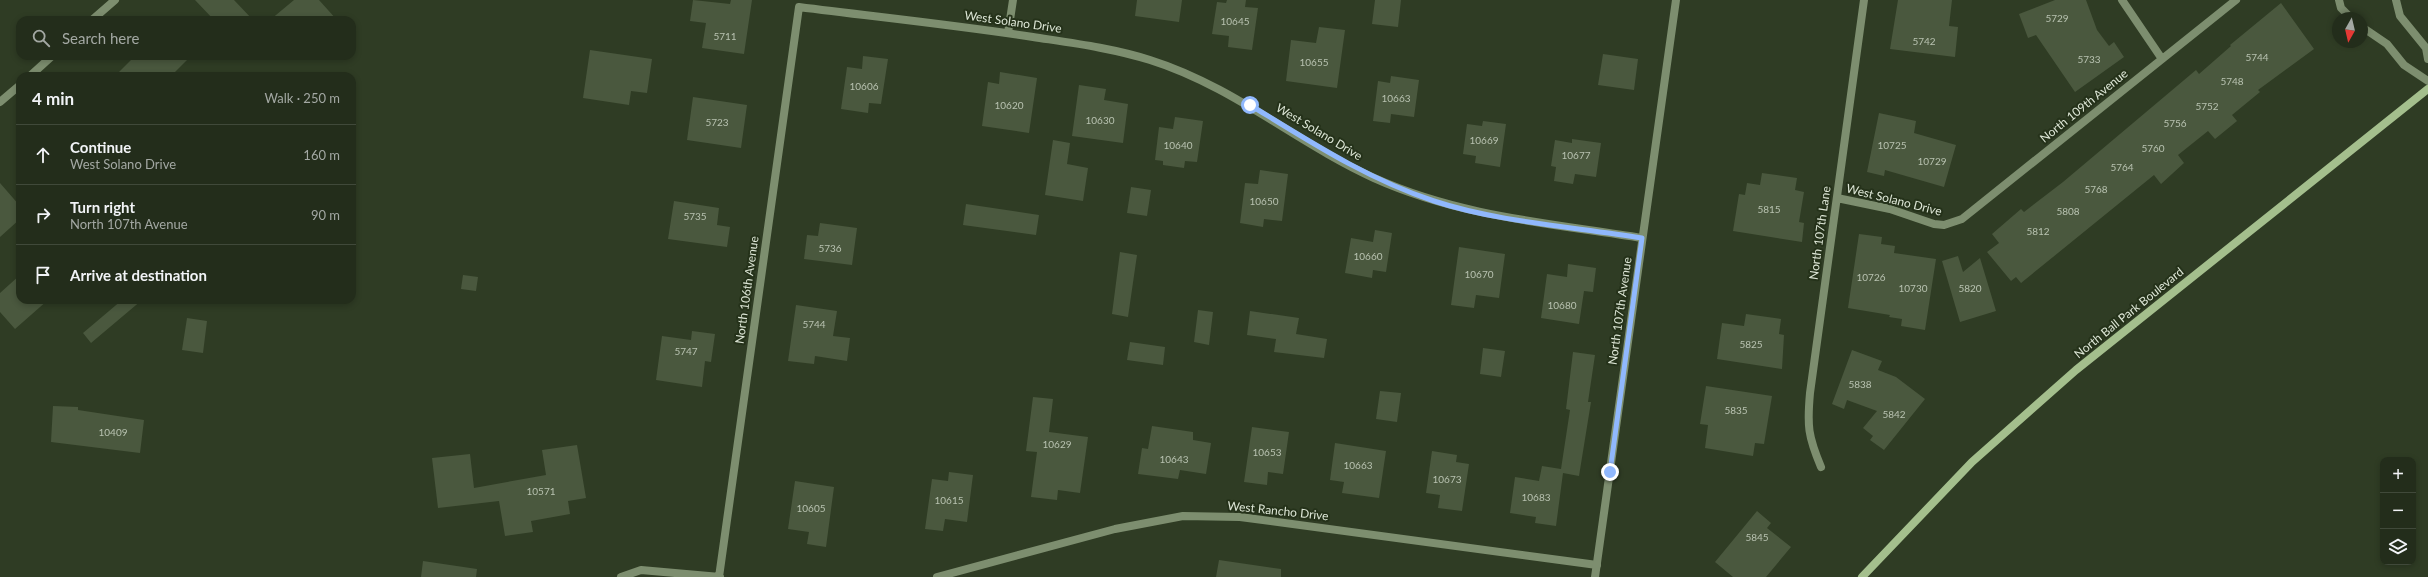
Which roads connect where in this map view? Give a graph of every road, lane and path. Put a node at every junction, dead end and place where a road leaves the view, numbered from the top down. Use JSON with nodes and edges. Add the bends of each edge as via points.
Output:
{"nodes":[{"id":1,"x":115,"y":0,"type":"edge"},
{"id":2,"x":1013,"y":0,"type":"edge"},
{"id":3,"x":1676,"y":0,"type":"edge"},
{"id":4,"x":1864,"y":0,"type":"edge"},
{"id":5,"x":2122,"y":0,"type":"edge"},
{"id":6,"x":2236,"y":0,"type":"edge"},
{"id":7,"x":2339,"y":0,"type":"edge"},
{"id":8,"x":2396,"y":0,"type":"edge"},
{"id":9,"x":799,"y":7,"type":"joint"},
{"id":10,"x":2346,"y":12,"type":"edge"},
{"id":11,"x":97,"y":16,"type":"edge"},
{"id":12,"x":2368,"y":31,"type":"edge"},
{"id":13,"x":1008,"y":33,"type":"junction"},
{"id":14,"x":2162,"y":59,"type":"junction"},
{"id":15,"x":2428,"y":59,"type":"edge"},
{"id":16,"x":48,"y":60,"type":"edge"},
{"id":17,"x":34,"y":72,"type":"edge"},
{"id":18,"x":2428,"y":81,"type":"edge"},
{"id":19,"x":16,"y":88,"type":"edge"},
{"id":20,"x":2428,"y":89,"type":"edge"},
{"id":21,"x":0,"y":102,"type":"edge"},
{"id":22,"x":1837,"y":198,"type":"junction"},
{"id":23,"x":1944,"y":225,"type":"joint"},
{"id":24,"x":1642,"y":238,"type":"junction"},
{"id":25,"x":1821,"y":467,"type":"dead end"},
{"id":26,"x":1597,"y":565,"type":"junction"},
{"id":27,"x":622,"y":577,"type":"edge"},
{"id":28,"x":720,"y":577,"type":"edge"},
{"id":29,"x":937,"y":577,"type":"edge"},
{"id":30,"x":1595,"y":577,"type":"edge"},
{"id":31,"x":1862,"y":577,"type":"edge"}],
"edges":[{"from":1,"to":11,"type":"street"},
{"from":2,"to":13,"type":"street"},
{"from":3,"to":24,"type":"street","name":"North 107th Avenue"},
{"from":4,"to":22,"type":"street","name":"North 107th Lane"},
{"from":5,"to":14,"type":"street"},
{"from":6,"to":14,"type":"street","name":"North 109th Avenue"},
{"from":7,"to":10,"type":"street"},
{"from":8,"to":15,"type":"street","via":[[2400,16],[2426,48]]},
{"from":9,"to":13,"type":"street","name":"West Solano Drive"},
{"from":9,"to":28,"type":"street","name":"North 106th Avenue"},
{"from":12,"to":18,"type":"street","via":[[2387,44],[2404,65]]},
{"from":13,"to":24,"type":"street","name":"West Solano Drive","via":[[1121,52],[1193,76],[1250,105],[1332,156],[1372,177],[1435,202],[1492,215]]},
{"from":14,"to":23,"type":"street","name":"North 109th Avenue","via":[[1962,219]]},
{"from":16,"to":17,"type":"street"},
{"from":19,"to":21,"type":"street"},
{"from":20,"to":31,"type":"main road","name":"North Ball Park Boulevard","via":[[2076,370],[1972,462]]},
{"from":22,"to":23,"type":"street","name":"West Solano Drive","via":[[1890,209]]},
{"from":22,"to":25,"type":"street","name":"North 107th Lane","via":[[1807,423],[1809,439]]},
{"from":24,"to":26,"type":"street","name":"North 107th Avenue"},
{"from":26,"to":29,"type":"street","name":"West Rancho Drive","via":[[1240,516],[1183,516],[1115,529]]},
{"from":26,"to":30,"type":"street","name":"North 107th Avenue"},
{"from":27,"to":28,"type":"street","via":[[640,570]]}]}
